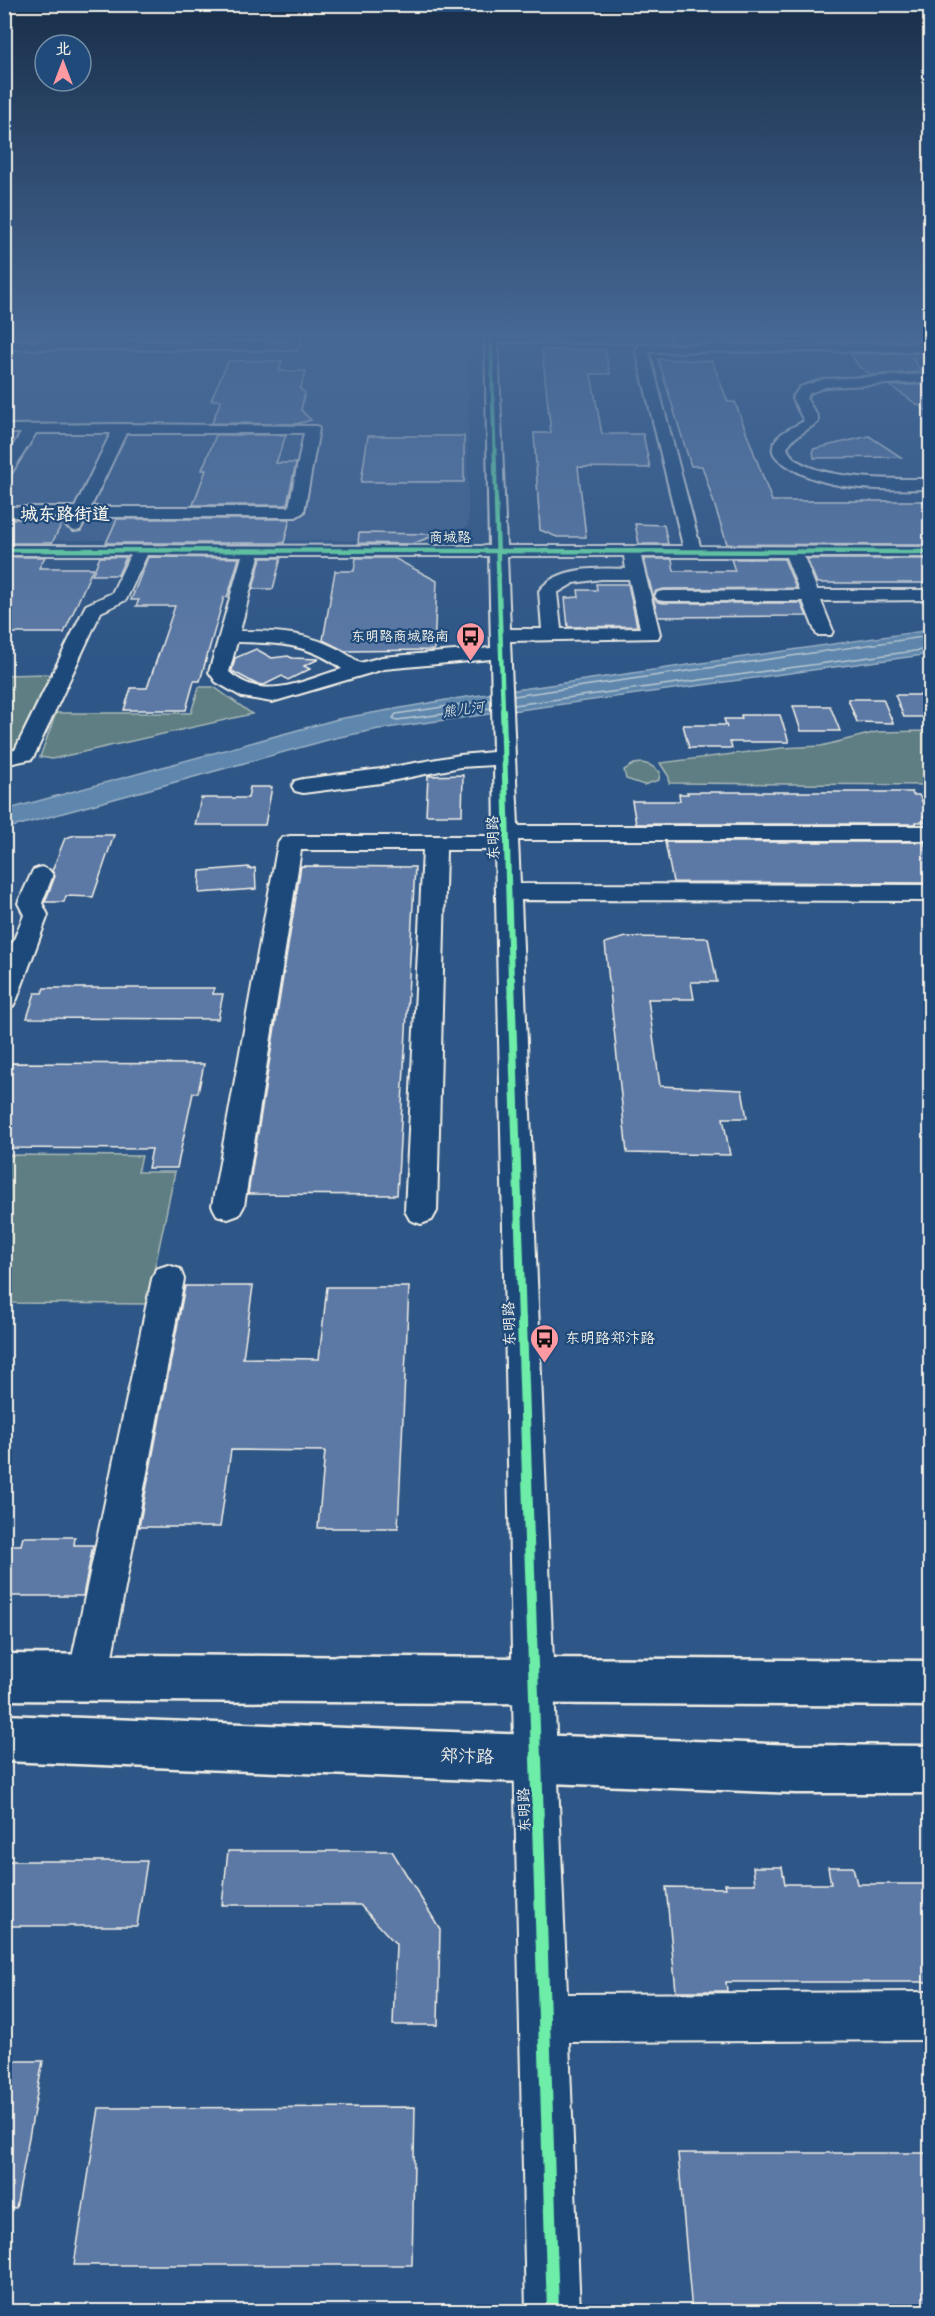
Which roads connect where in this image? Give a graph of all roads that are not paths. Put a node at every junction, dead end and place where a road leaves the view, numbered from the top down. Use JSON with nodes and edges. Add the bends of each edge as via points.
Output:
{"nodes":[{"id":1,"x":22,"y":444,"type":"edge"},
{"id":2,"x":113,"y":444,"type":"edge"},
{"id":3,"x":309,"y":444,"type":"edge"},
{"id":4,"x":495,"y":444,"type":"edge"},
{"id":5,"x":666,"y":444,"type":"edge"},
{"id":6,"x":781,"y":444,"type":"edge"},
{"id":7,"x":4,"y":474,"type":"edge"},
{"id":8,"x":930,"y":484,"type":"edge"},
{"id":9,"x":4,"y":512,"type":"edge"},
{"id":10,"x":81,"y":512,"type":"junction"},
{"id":11,"x":62,"y":550,"type":"junction"},
{"id":12,"x":141,"y":550,"type":"junction"},
{"id":13,"x":252,"y":550,"type":"junction"},
{"id":14,"x":498,"y":551,"type":"junction"},
{"id":15,"x":630,"y":551,"type":"junction"},
{"id":16,"x":693,"y":551,"type":"junction"},
{"id":17,"x":793,"y":552,"type":"junction"},
{"id":18,"x":930,"y":552,"type":"edge"},
{"id":19,"x":6,"y":553,"type":"edge"},
{"id":20,"x":636,"y":574,"type":"junction"},
{"id":21,"x":930,"y":595,"type":"edge"},
{"id":22,"x":664,"y":596,"type":"dead end"},
{"id":23,"x":811,"y":596,"type":"junction"},
{"id":24,"x":824,"y":631,"type":"dead end"},
{"id":25,"x":552,"y":634,"type":"junction"},
{"id":26,"x":229,"y":636,"type":"junction"},
{"id":27,"x":501,"y":644,"type":"junction"},
{"id":28,"x":356,"y":670,"type":"junction"},
{"id":29,"x":503,"y":724,"type":"junction"},
{"id":30,"x":4,"y":759,"type":"edge"},
{"id":31,"x":303,"y":786,"type":"dead end"},
{"id":32,"x":930,"y":833,"type":"edge"},
{"id":33,"x":507,"y":838,"type":"junction"},
{"id":34,"x":435,"y":843,"type":"junction"},
{"id":35,"x":41,"y":874,"type":"dead end"},
{"id":36,"x":509,"y":892,"type":"junction"},
{"id":37,"x":930,"y":893,"type":"edge"},
{"id":38,"x":4,"y":999,"type":"edge"},
{"id":39,"x":228,"y":1206,"type":"dead end"},
{"id":40,"x":421,"y":1211,"type":"dead end"},
{"id":41,"x":168,"y":1279,"type":"dead end"},
{"id":42,"x":4,"y":1677,"type":"edge"},
{"id":43,"x":88,"y":1677,"type":"junction"},
{"id":44,"x":533,"y":1681,"type":"junction"},
{"id":45,"x":930,"y":1684,"type":"edge"},
{"id":46,"x":4,"y":1738,"type":"edge"},
{"id":47,"x":536,"y":1758,"type":"junction"},
{"id":48,"x":930,"y":1770,"type":"edge"},
{"id":49,"x":930,"y":2016,"type":"edge"},
{"id":50,"x":544,"y":2018,"type":"junction"},
{"id":51,"x":553,"y":2312,"type":"edge"}],
"edges":[{"from":1,"to":7,"type":"street"},
{"from":2,"to":10,"type":"street"},
{"from":3,"to":10,"type":"street","via":[[296,512]]},
{"from":4,"to":14,"type":"street","name":"东明路"},
{"from":5,"to":16,"type":"street"},
{"from":6,"to":8,"type":"street","via":[[784,458],[806,471],[836,478]]},
{"from":9,"to":10,"type":"street"},
{"from":10,"to":11,"type":"street"},
{"from":11,"to":12,"type":"street","name":"商城路"},
{"from":11,"to":19,"type":"street","name":"商城路"},
{"from":12,"to":13,"type":"street","name":"商城路"},
{"from":12,"to":30,"type":"street","via":[[120,596],[93,609],[24,754]]},
{"from":13,"to":14,"type":"street","name":"商城路"},
{"from":13,"to":26,"type":"street"},
{"from":14,"to":15,"type":"street","name":"商城路"},
{"from":14,"to":27,"type":"street","name":"东明路"},
{"from":15,"to":16,"type":"street","name":"商城路"},
{"from":15,"to":20,"type":"street"},
{"from":16,"to":17,"type":"street","name":"商城路"},
{"from":17,"to":18,"type":"street","name":"商城路"},
{"from":17,"to":23,"type":"street"},
{"from":20,"to":25,"type":"street","via":[[589,574],[558,582],[548,591]]},
{"from":20,"to":25,"type":"street","via":[[651,634]]},
{"from":21,"to":23,"type":"street"},
{"from":22,"to":23,"type":"street"},
{"from":23,"to":24,"type":"street"},
{"from":25,"to":27,"type":"street"},
{"from":26,"to":28,"type":"street","via":[[308,643],[329,651]]},
{"from":26,"to":28,"type":"street","via":[[219,672],[223,678],[258,696],[272,696]]},
{"from":27,"to":28,"type":"street"},
{"from":27,"to":29,"type":"street","name":"东明路"},
{"from":29,"to":31,"type":"street","via":[[460,761]]},
{"from":29,"to":33,"type":"street","name":"东明路"},
{"from":32,"to":33,"type":"street"},
{"from":33,"to":34,"type":"street"},
{"from":33,"to":36,"type":"street","name":"东明路"},
{"from":34,"to":39,"type":"street","via":[[290,843]]},
{"from":34,"to":40,"type":"street"},
{"from":35,"to":38,"type":"street","via":[[30,903],[36,915]]},
{"from":36,"to":37,"type":"street"},
{"from":36,"to":44,"type":"street","name":"东明路"},
{"from":41,"to":43,"type":"street"},
{"from":42,"to":43,"type":"main road"},
{"from":43,"to":44,"type":"main road"},
{"from":44,"to":45,"type":"main road"},
{"from":44,"to":47,"type":"street","name":"东明路"},
{"from":46,"to":47,"type":"main road","name":"郑汴路"},
{"from":47,"to":48,"type":"main road","name":"郑汴路","via":[[796,1769]]},
{"from":47,"to":50,"type":"street","name":"东明路"},
{"from":49,"to":50,"type":"street"},
{"from":50,"to":51,"type":"street","name":"东明路"}]}
